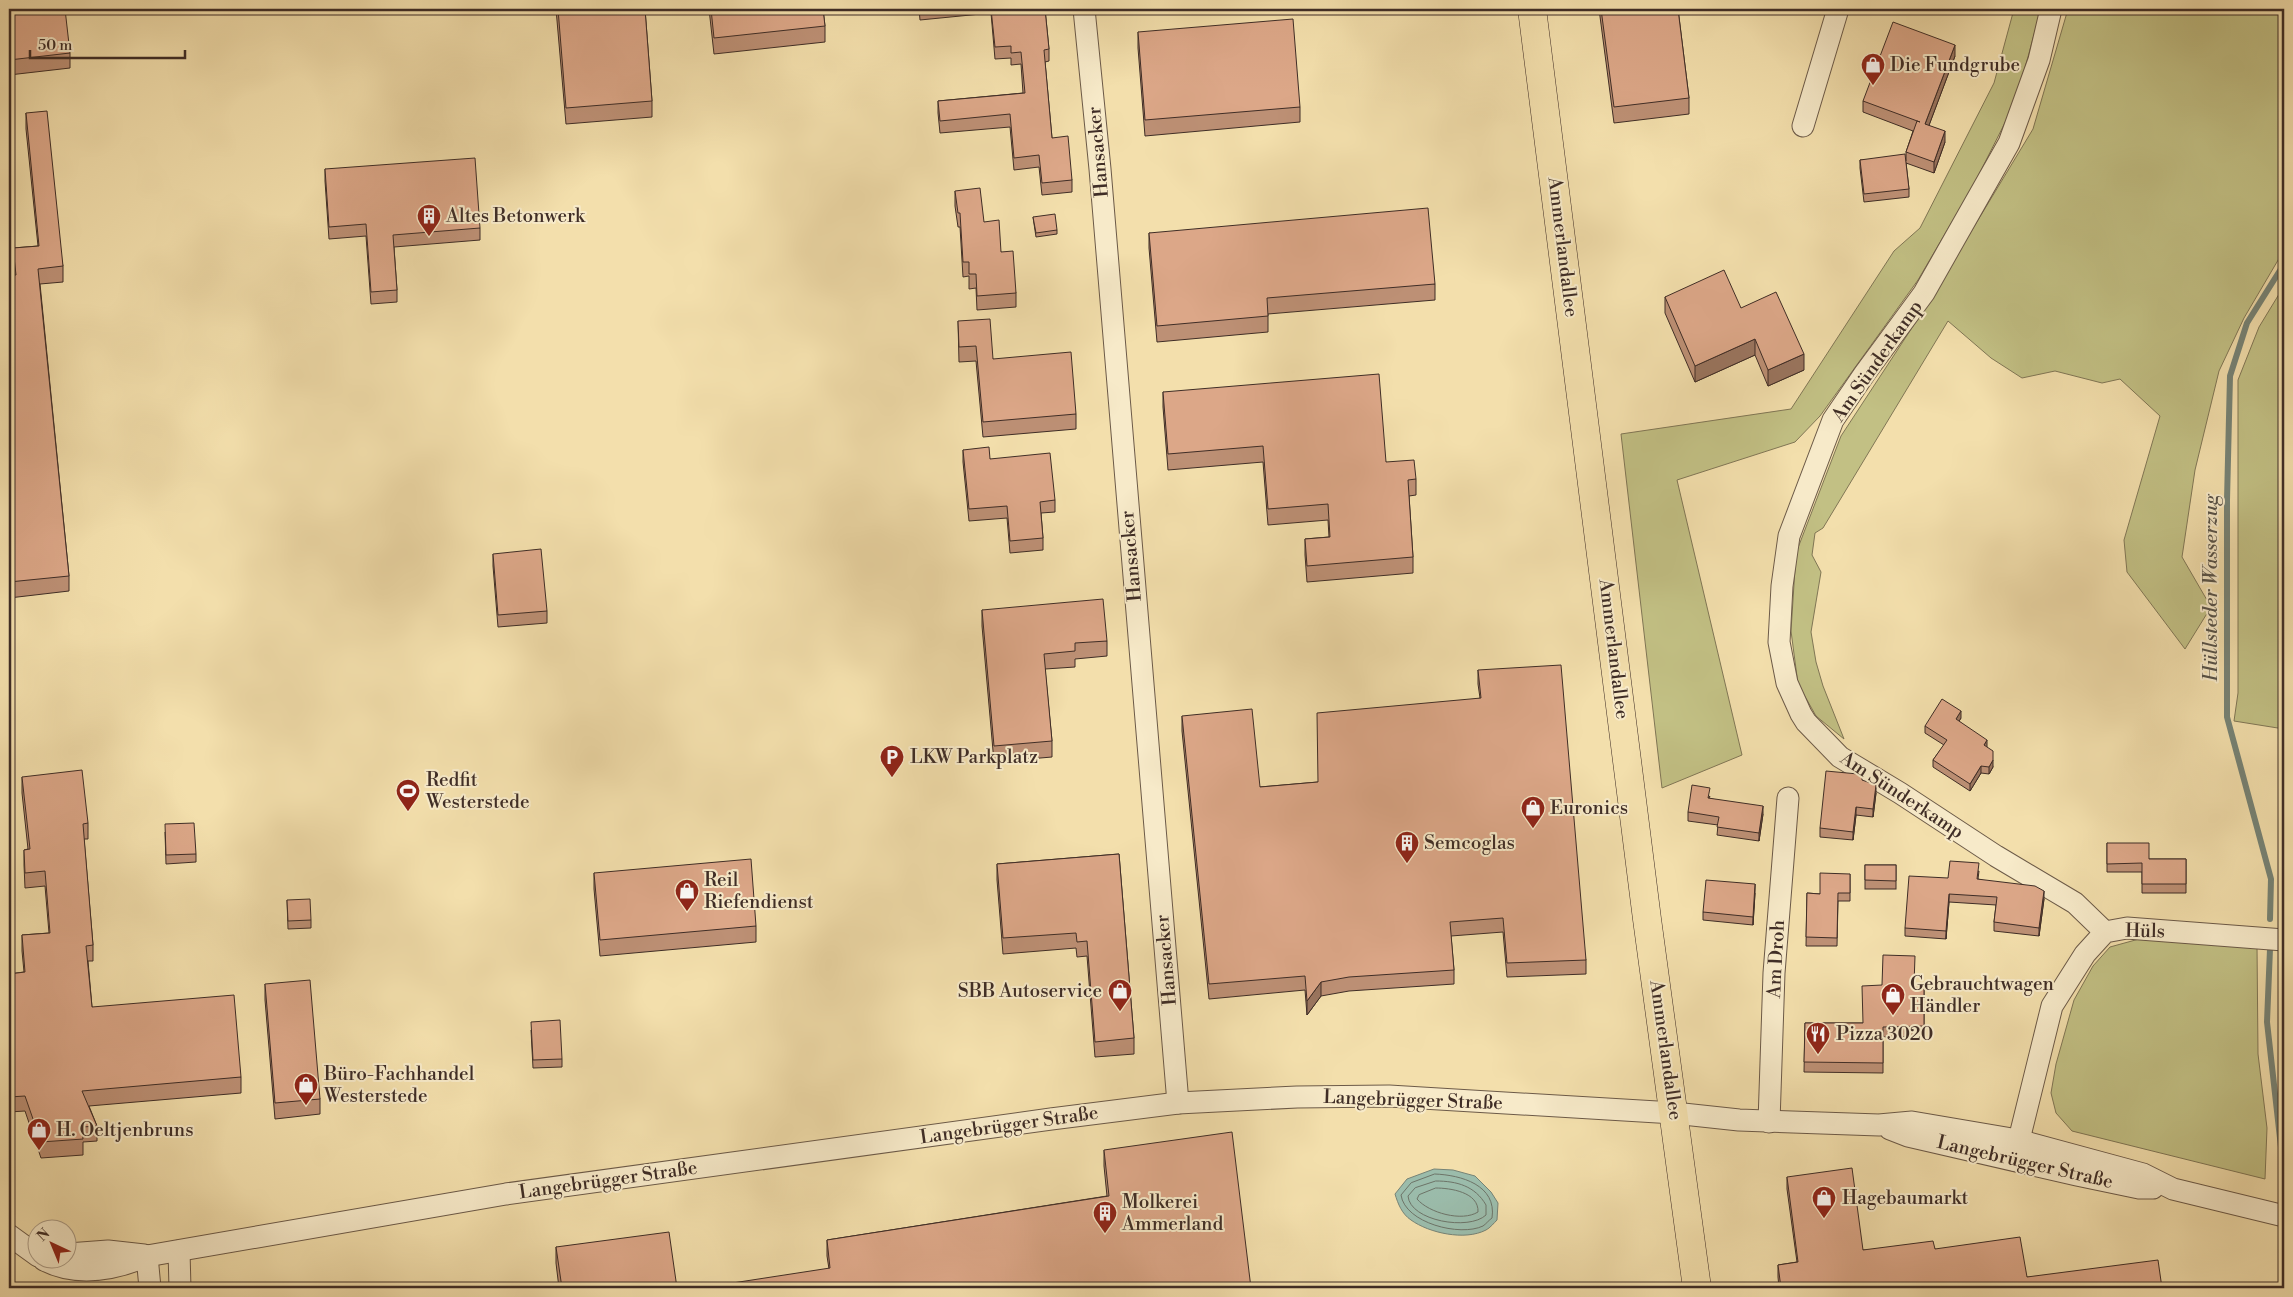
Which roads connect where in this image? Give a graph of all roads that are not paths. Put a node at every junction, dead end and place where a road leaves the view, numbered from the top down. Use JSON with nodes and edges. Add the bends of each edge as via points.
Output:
{"nodes":[{"id":1,"x":1084,"y":9,"type":"edge"},
{"id":2,"x":1532,"y":9,"type":"edge"},
{"id":3,"x":1838,"y":9,"type":"edge"},
{"id":4,"x":2051,"y":9,"type":"edge"},
{"id":5,"x":1803,"y":126,"type":"dead end"},
{"id":6,"x":1788,"y":798,"type":"dead end"},
{"id":7,"x":2105,"y":932,"type":"junction"},
{"id":8,"x":2284,"y":940,"type":"edge"},
{"id":9,"x":1178,"y":1104,"type":"junction"},
{"id":10,"x":1674,"y":1113,"type":"junction"},
{"id":11,"x":1770,"y":1122,"type":"junction"},
{"id":12,"x":2016,"y":1150,"type":"junction"},
{"id":13,"x":2284,"y":1216,"type":"edge"},
{"id":14,"x":9,"y":1234,"type":"edge"},
{"id":15,"x":28,"y":1248,"type":"edge"},
{"id":16,"x":179,"y":1251,"type":"junction"},
{"id":17,"x":78,"y":1253,"type":"edge"},
{"id":18,"x":147,"y":1256,"type":"junction"},
{"id":19,"x":78,"y":1269,"type":"edge"},
{"id":20,"x":150,"y":1288,"type":"edge"},
{"id":21,"x":180,"y":1288,"type":"edge"},
{"id":22,"x":1698,"y":1288,"type":"edge"}],
"edges":[{"from":1,"to":9,"type":"street","name":"Hansacker"},
{"from":2,"to":10,"type":"main road","name":"Ammerlandallee"},
{"from":3,"to":5,"type":"street"},
{"from":4,"to":7,"type":"street","name":"Am Sünderkamp","via":[[2038,60],[2009,143],[1924,293],[1833,420],[1789,536],[1779,642],[1787,683],[1801,714],[1840,757],[2075,903]]},
{"from":6,"to":11,"type":"street","name":"Am Droh","via":[[1774,973]]},
{"from":7,"to":8,"type":"street","name":"Hüls","via":[[2127,928]]},
{"from":7,"to":12,"type":"street","name":"Hüls","via":[[2085,954],[2052,1006]]},
{"from":9,"to":10,"type":"street","name":"Langebrügger Straße","via":[[1297,1097],[1390,1096]]},
{"from":9,"to":16,"type":"street","name":"Langebrügger Straße","via":[[506,1194]]},
{"from":10,"to":11,"type":"street","name":"Langebrügger Straße"},
{"from":10,"to":22,"type":"main road","name":"Ammerlandallee"},
{"from":11,"to":12,"type":"street","name":"Langebrügger Straße","via":[[1879,1125],[1908,1136]]},
{"from":12,"to":13,"type":"street","name":"Langebrügger Straße","via":[[2139,1188],[2173,1189]]},
{"from":14,"to":15,"type":"street"},
{"from":16,"to":18,"type":"street","name":"Langebrügger Straße"},
{"from":16,"to":21,"type":"street"},
{"from":17,"to":18,"type":"street","via":[[108,1251]]},
{"from":18,"to":19,"type":"street","via":[[104,1270]]},
{"from":18,"to":20,"type":"street"}]}
